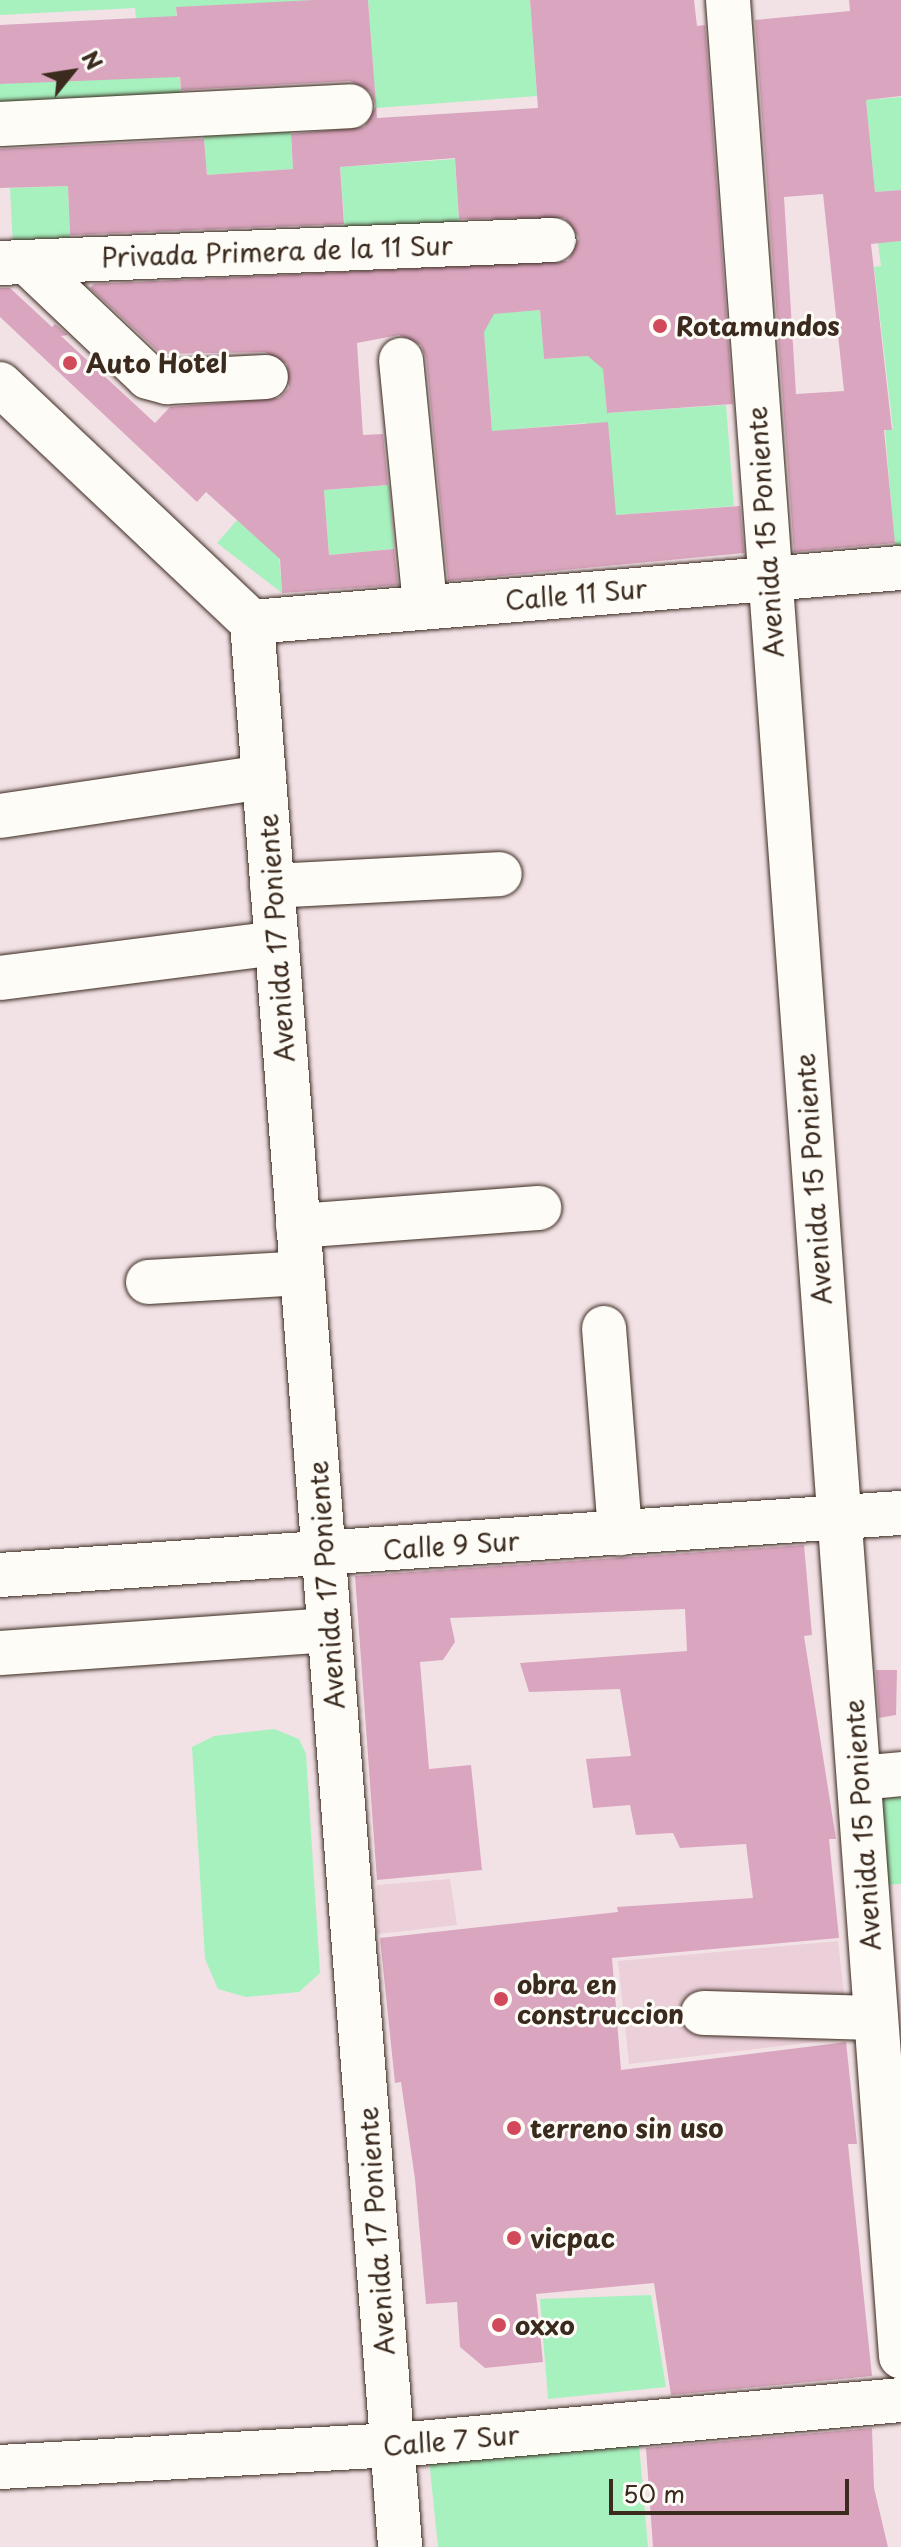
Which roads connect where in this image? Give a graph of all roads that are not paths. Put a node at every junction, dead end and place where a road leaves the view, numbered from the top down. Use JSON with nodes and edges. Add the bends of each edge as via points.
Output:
{"nodes":[{"id":1,"x":728,"y":0,"type":"edge"},
{"id":2,"x":351,"y":106,"type":"dead end"},
{"id":3,"x":0,"y":124,"type":"edge"},
{"id":4,"x":554,"y":240,"type":"dead end"},
{"id":5,"x":14,"y":263,"type":"edge"},
{"id":6,"x":401,"y":360,"type":"dead end"},
{"id":7,"x":266,"y":377,"type":"dead end"},
{"id":8,"x":0,"y":384,"type":"edge"},
{"id":9,"x":901,"y":568,"type":"edge"},
{"id":10,"x":768,"y":578,"type":"junction"},
{"id":11,"x":425,"y":606,"type":"junction"},
{"id":12,"x":252,"y":622,"type":"junction"},
{"id":13,"x":264,"y":777,"type":"junction"},
{"id":14,"x":0,"y":816,"type":"edge"},
{"id":15,"x":500,"y":874,"type":"dead end"},
{"id":16,"x":272,"y":886,"type":"junction"},
{"id":17,"x":277,"y":943,"type":"junction"},
{"id":18,"x":0,"y":978,"type":"edge"},
{"id":19,"x":539,"y":1208,"type":"dead end"},
{"id":20,"x":298,"y":1226,"type":"junction"},
{"id":21,"x":302,"y":1273,"type":"junction"},
{"id":22,"x":148,"y":1282,"type":"dead end"},
{"id":23,"x":604,"y":1328,"type":"dead end"},
{"id":24,"x":901,"y":1513,"type":"edge"},
{"id":25,"x":839,"y":1517,"type":"junction"},
{"id":26,"x":620,"y":1533,"type":"junction"},
{"id":27,"x":324,"y":1555,"type":"junction"},
{"id":28,"x":0,"y":1575,"type":"edge"},
{"id":29,"x":329,"y":1630,"type":"junction"},
{"id":30,"x":0,"y":1653,"type":"edge"},
{"id":31,"x":880,"y":1776,"type":"edge"},
{"id":32,"x":703,"y":2013,"type":"dead end"},
{"id":33,"x":876,"y":2018,"type":"junction"},
{"id":34,"x":893,"y":2133,"type":"edge"},
{"id":35,"x":895,"y":2201,"type":"edge"},
{"id":36,"x":897,"y":2244,"type":"edge"},
{"id":37,"x":901,"y":2357,"type":"edge"},
{"id":38,"x":901,"y":2400,"type":"edge"},
{"id":39,"x":392,"y":2445,"type":"junction"},
{"id":40,"x":0,"y":2467,"type":"edge"},
{"id":41,"x":400,"y":2547,"type":"edge"}],
"edges":[{"from":1,"to":10,"type":"street","name":"Avenida 15 Poniente"},
{"from":2,"to":3,"type":"street"},
{"from":4,"to":5,"type":"street","name":"Privada Primera de la 11 Sur"},
{"from":5,"to":7,"type":"street","via":[[148,377],[167,382]]},
{"from":6,"to":11,"type":"street"},
{"from":8,"to":12,"type":"street"},
{"from":9,"to":10,"type":"street","name":"Calle 11 Sur"},
{"from":10,"to":11,"type":"street","name":"Calle 11 Sur"},
{"from":10,"to":25,"type":"street","name":"Avenida 15 Poniente"},
{"from":11,"to":12,"type":"street","name":"Calle 11 Sur"},
{"from":12,"to":13,"type":"street","name":"Avenida 17 Poniente"},
{"from":13,"to":14,"type":"street"},
{"from":13,"to":16,"type":"street","name":"Avenida 17 Poniente"},
{"from":15,"to":16,"type":"street"},
{"from":16,"to":17,"type":"street","name":"Avenida 17 Poniente"},
{"from":17,"to":18,"type":"street"},
{"from":17,"to":20,"type":"street","name":"Avenida 17 Poniente"},
{"from":19,"to":20,"type":"street"},
{"from":20,"to":21,"type":"street","name":"Avenida 17 Poniente"},
{"from":21,"to":22,"type":"street"},
{"from":21,"to":27,"type":"street","name":"Avenida 17 Poniente"},
{"from":23,"to":26,"type":"street"},
{"from":24,"to":25,"type":"street","name":"Calle 9 Sur"},
{"from":25,"to":26,"type":"street","name":"Calle 9 Sur"},
{"from":25,"to":31,"type":"street","name":"Avenida 15 Poniente"},
{"from":26,"to":27,"type":"street","name":"Calle 9 Sur"},
{"from":27,"to":28,"type":"street","name":"Calle 9 Sur"},
{"from":27,"to":29,"type":"street","name":"Avenida 17 Poniente"},
{"from":29,"to":30,"type":"street"},
{"from":29,"to":39,"type":"street","name":"Avenida 17 Poniente"},
{"from":31,"to":33,"type":"street","name":"Avenida 15 Poniente"},
{"from":32,"to":33,"type":"street"},
{"from":33,"to":34,"type":"street","name":"Avenida 15 Poniente"},
{"from":34,"to":35,"type":"street","name":"Avenida 15 Poniente"},
{"from":35,"to":36,"type":"street","name":"Avenida 15 Poniente"},
{"from":36,"to":37,"type":"street","name":"Avenida 15 Poniente"},
{"from":38,"to":39,"type":"street","name":"Calle 7 Sur"},
{"from":39,"to":40,"type":"street","name":"Calle 7 Sur"},
{"from":39,"to":41,"type":"street","name":"Avenida 17 Poniente"}]}
